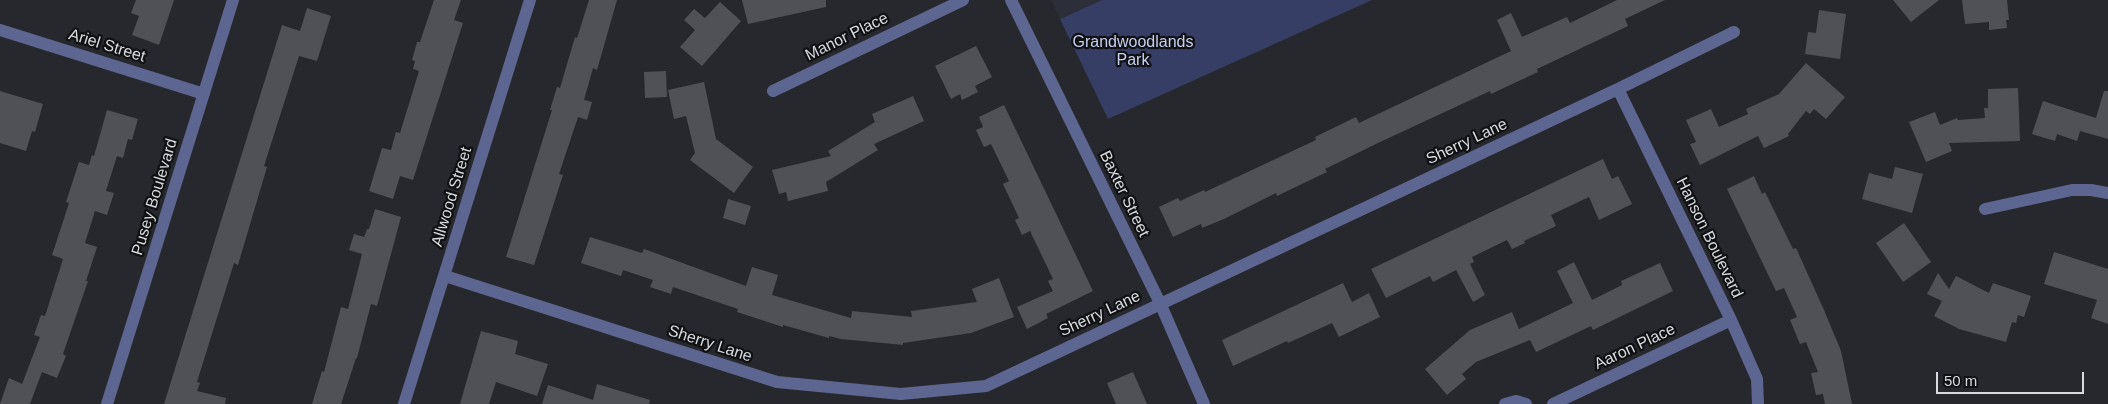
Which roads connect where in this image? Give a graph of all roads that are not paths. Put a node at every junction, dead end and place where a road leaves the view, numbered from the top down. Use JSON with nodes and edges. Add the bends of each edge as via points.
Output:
{"nodes":[{"id":1,"x":233,"y":0,"type":"edge"},
{"id":2,"x":530,"y":0,"type":"edge"},
{"id":3,"x":963,"y":0,"type":"edge"},
{"id":4,"x":1011,"y":0,"type":"edge"},
{"id":5,"x":0,"y":30,"type":"edge"},
{"id":6,"x":1734,"y":32,"type":"dead end"},
{"id":7,"x":1618,"y":89,"type":"junction"},
{"id":8,"x":773,"y":91,"type":"dead end"},
{"id":9,"x":204,"y":94,"type":"junction"},
{"id":10,"x":2108,"y":193,"type":"edge"},
{"id":11,"x":1985,"y":209,"type":"dead end"},
{"id":12,"x":445,"y":276,"type":"junction"},
{"id":13,"x":1160,"y":303,"type":"junction"},
{"id":14,"x":1731,"y":320,"type":"junction"},
{"id":15,"x":107,"y":404,"type":"edge"},
{"id":16,"x":404,"y":404,"type":"edge"},
{"id":17,"x":1204,"y":404,"type":"edge"},
{"id":18,"x":1505,"y":404,"type":"edge"},
{"id":19,"x":1526,"y":404,"type":"edge"},
{"id":20,"x":1553,"y":404,"type":"edge"},
{"id":21,"x":1758,"y":404,"type":"edge"}],
"edges":[{"from":1,"to":9,"type":"street","name":"Pusey Boulevard"},
{"from":2,"to":12,"type":"street","name":"Allwood Street"},
{"from":3,"to":8,"type":"street","name":"Manor Place"},
{"from":4,"to":13,"type":"street","name":"Baxter Street"},
{"from":5,"to":9,"type":"street","name":"Ariel Street"},
{"from":6,"to":7,"type":"street","name":"Sherry Lane"},
{"from":7,"to":13,"type":"street","name":"Sherry Lane"},
{"from":7,"to":14,"type":"street","name":"Hanson Boulevard"},
{"from":9,"to":15,"type":"street","name":"Pusey Boulevard"},
{"from":10,"to":11,"type":"street","via":[[2072,190]]},
{"from":12,"to":13,"type":"street","name":"Sherry Lane","via":[[777,382],[901,394],[986,386]]},
{"from":12,"to":16,"type":"street","name":"Allwood Street"},
{"from":13,"to":17,"type":"street","name":"Baxter Street"},
{"from":14,"to":20,"type":"street","name":"Aaron Place"},
{"from":14,"to":21,"type":"street","name":"Hanson Boulevard","via":[[1757,380]]},
{"from":18,"to":19,"type":"street","via":[[1516,401]]}]}
